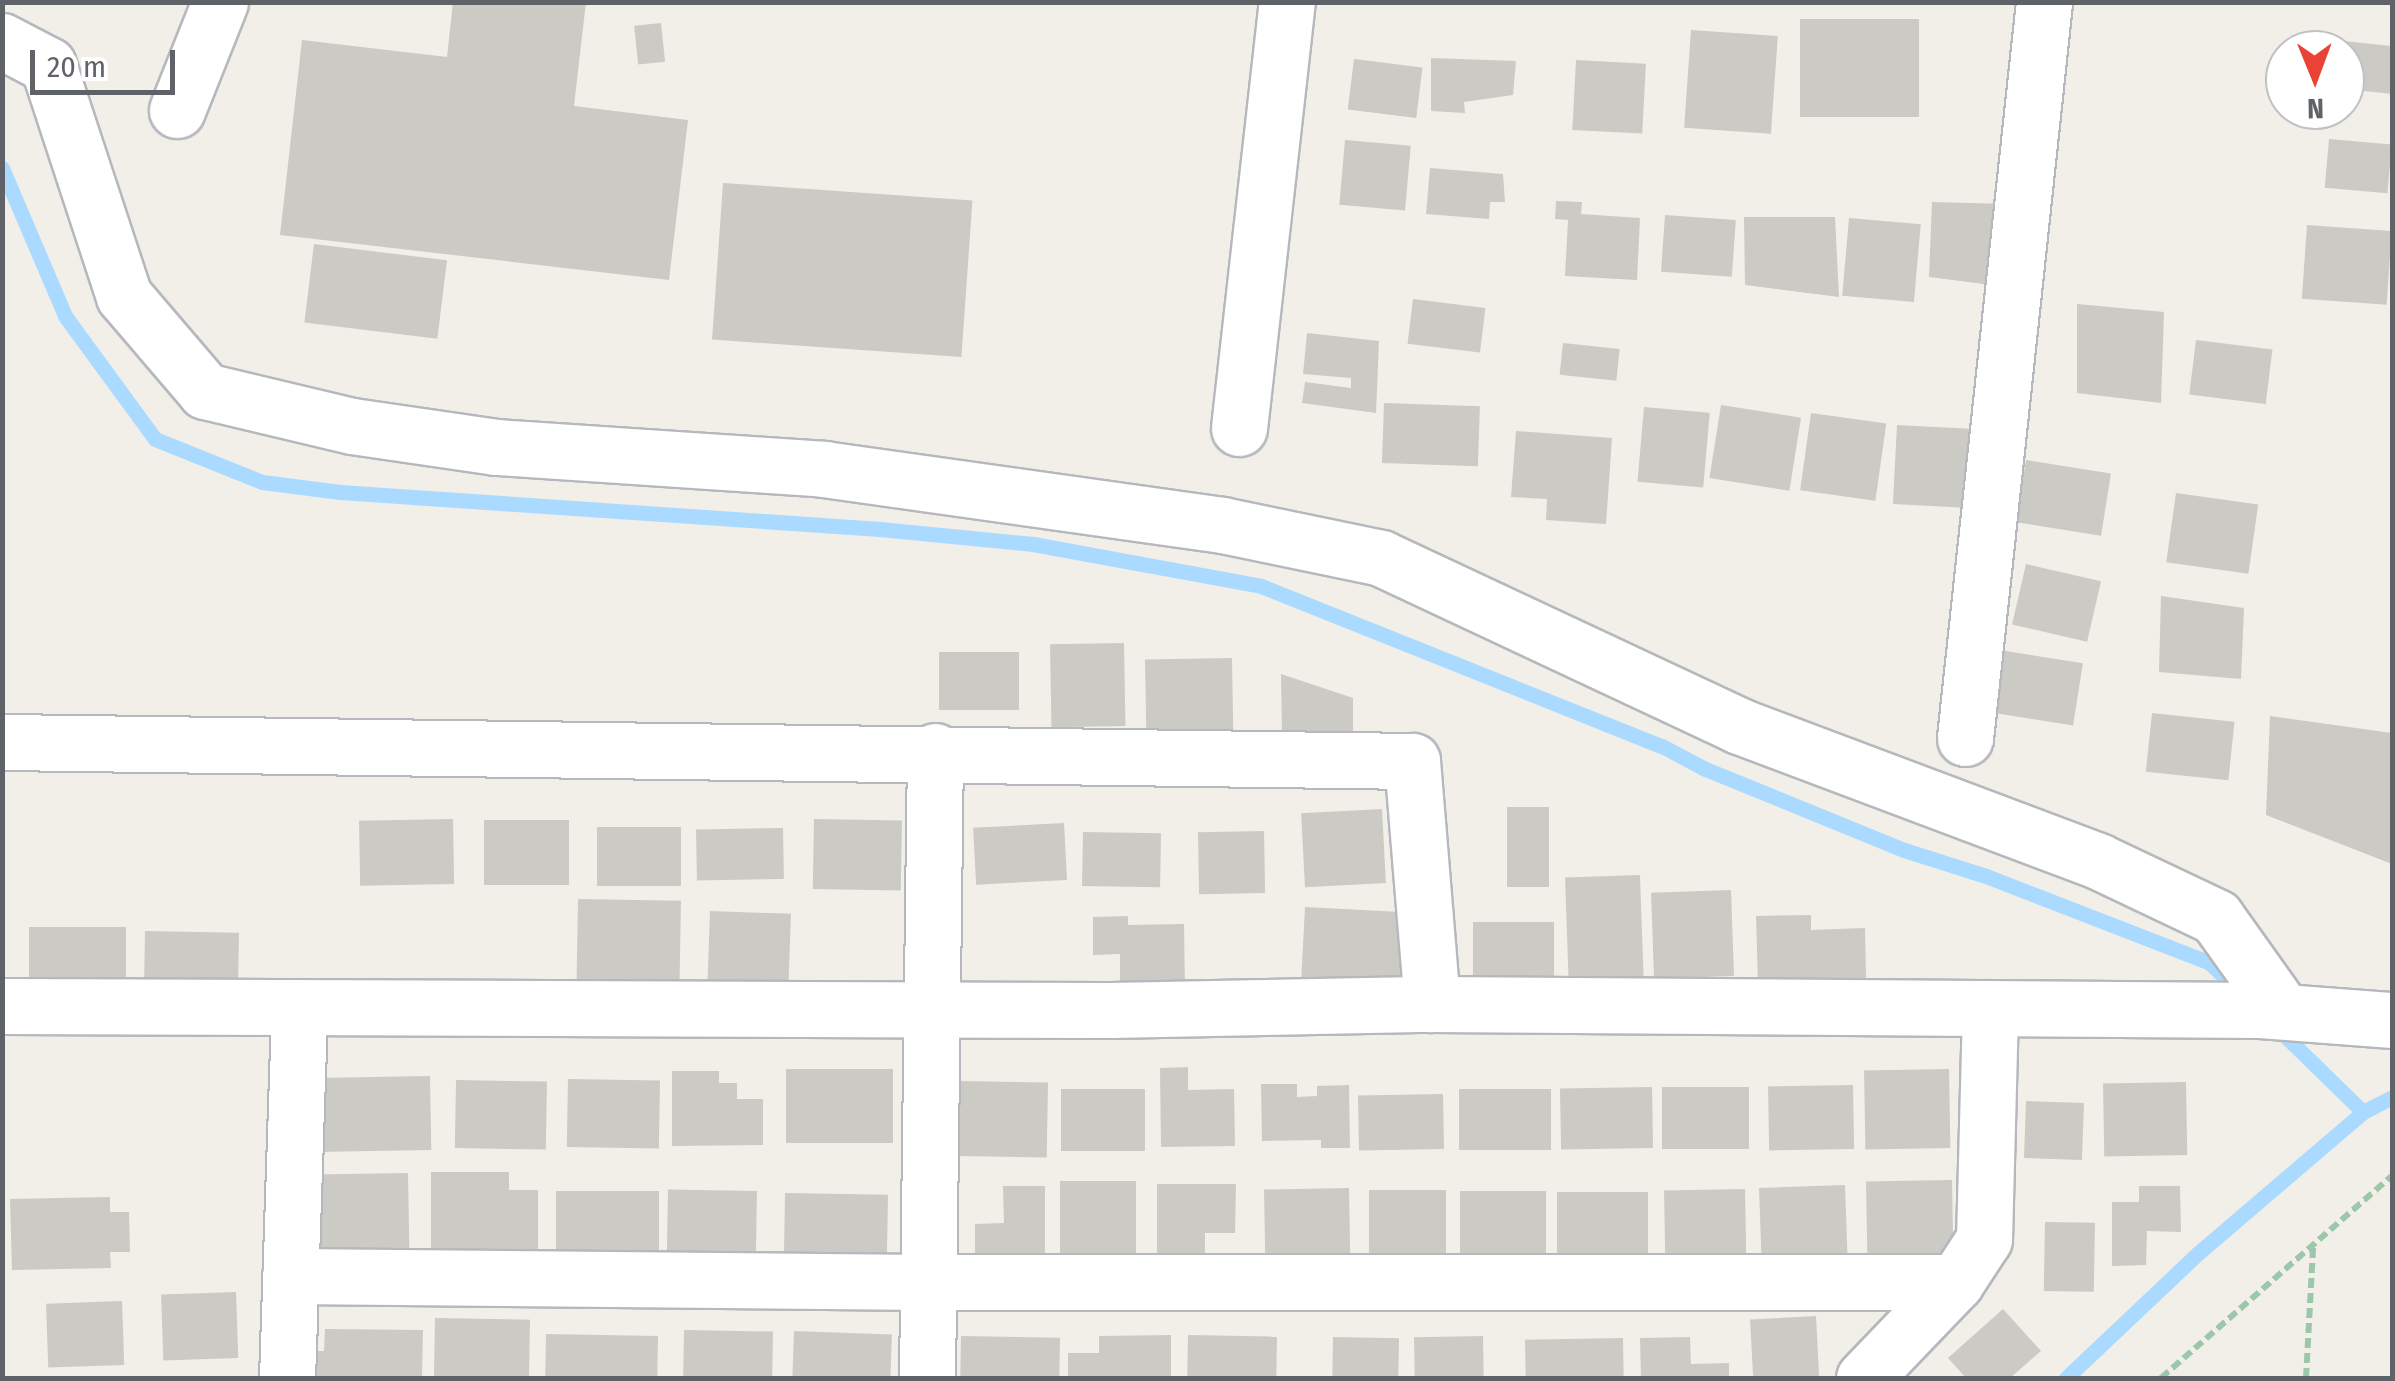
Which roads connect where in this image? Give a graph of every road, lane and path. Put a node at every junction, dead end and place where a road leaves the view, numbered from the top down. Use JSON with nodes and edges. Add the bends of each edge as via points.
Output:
{"nodes":[{"id":1,"x":220,"y":2,"type":"edge"},
{"id":2,"x":1287,"y":2,"type":"edge"},
{"id":3,"x":2044,"y":2,"type":"edge"},
{"id":4,"x":2,"y":41,"type":"edge"},
{"id":5,"x":177,"y":110,"type":"dead end"},
{"id":6,"x":1239,"y":428,"type":"dead end"},
{"id":7,"x":1965,"y":738,"type":"dead end"},
{"id":8,"x":2,"y":742,"type":"edge"},
{"id":9,"x":935,"y":752,"type":"junction"},
{"id":10,"x":1432,"y":1004,"type":"junction"},
{"id":11,"x":2,"y":1006,"type":"edge"},
{"id":12,"x":299,"y":1007,"type":"junction"},
{"id":13,"x":932,"y":1008,"type":"junction"},
{"id":14,"x":1990,"y":1008,"type":"junction"},
{"id":15,"x":2274,"y":1011,"type":"junction"},
{"id":16,"x":2392,"y":1020,"type":"edge"},
{"id":17,"x":2392,"y":1176,"type":"edge"},
{"id":18,"x":2313,"y":1246,"type":"junction"},
{"id":19,"x":290,"y":1276,"type":"junction"},
{"id":20,"x":930,"y":1282,"type":"junction"},
{"id":21,"x":1956,"y":1282,"type":"junction"},
{"id":22,"x":287,"y":1378,"type":"edge"},
{"id":23,"x":927,"y":1378,"type":"edge"},
{"id":24,"x":1864,"y":1378,"type":"edge"},
{"id":25,"x":2161,"y":1378,"type":"edge"},
{"id":26,"x":2306,"y":1378,"type":"edge"}],
"edges":[{"from":1,"to":5,"type":"street"},
{"from":2,"to":6,"type":"street"},
{"from":3,"to":7,"type":"street"},
{"from":4,"to":15,"type":"street","via":[[48,65],[124,296],[205,391],[352,426],[478,444],[824,470],[1222,525],[1381,558],[1740,726],[2098,861],[2216,917]]},
{"from":8,"to":9,"type":"street"},
{"from":9,"to":10,"type":"street","via":[[1412,761]]},
{"from":9,"to":13,"type":"street"},
{"from":10,"to":13,"type":"street"},
{"from":10,"to":14,"type":"street"},
{"from":11,"to":12,"type":"street"},
{"from":12,"to":13,"type":"street"},
{"from":12,"to":19,"type":"street"},
{"from":13,"to":20,"type":"street"},
{"from":14,"to":15,"type":"street"},
{"from":14,"to":21,"type":"street","via":[[1984,1239]]},
{"from":15,"to":16,"type":"street"},
{"from":17,"to":18,"type":"path"},
{"from":18,"to":25,"type":"path"},
{"from":18,"to":26,"type":"path"},
{"from":19,"to":20,"type":"street"},
{"from":19,"to":22,"type":"street"},
{"from":20,"to":21,"type":"street"},
{"from":20,"to":23,"type":"street"},
{"from":21,"to":24,"type":"street"}]}
